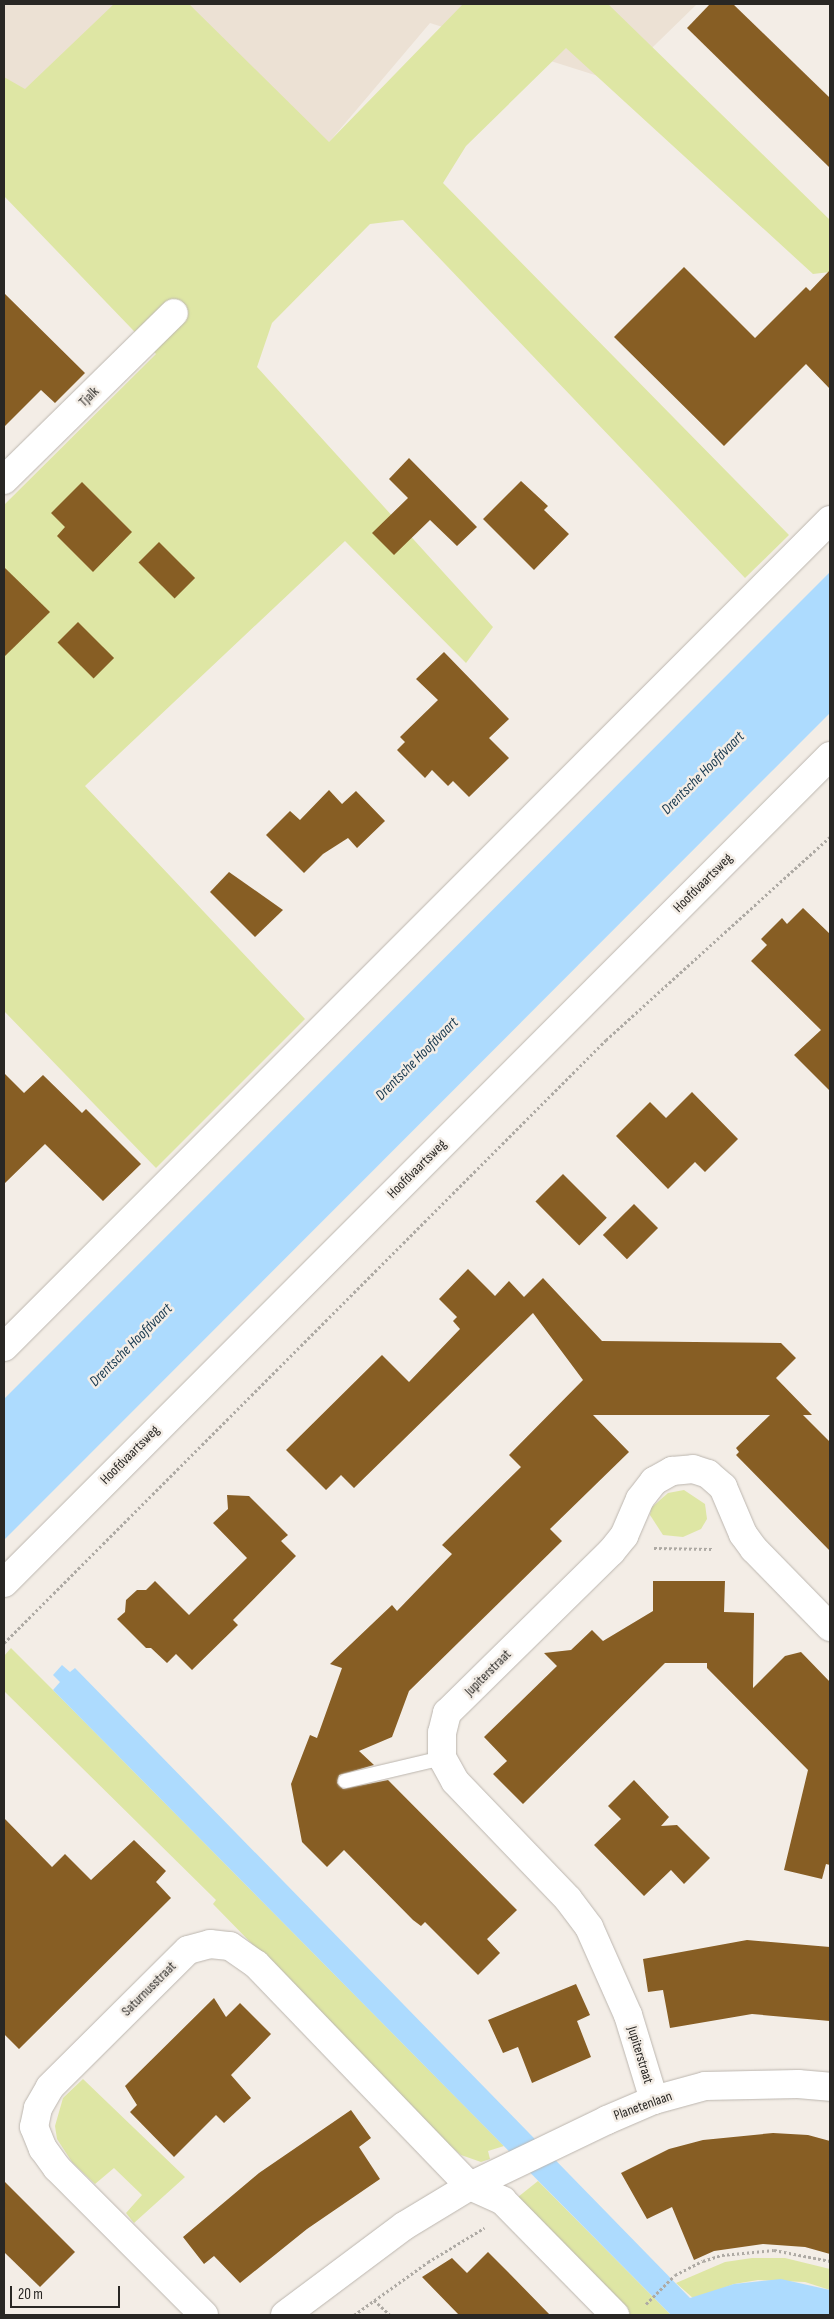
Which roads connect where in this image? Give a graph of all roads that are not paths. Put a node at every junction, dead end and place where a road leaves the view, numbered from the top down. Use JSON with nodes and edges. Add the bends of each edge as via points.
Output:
{"nodes":[{"id":1,"x":174,"y":313,"type":"dead end"},
{"id":2,"x":4,"y":480,"type":"edge"},
{"id":3,"x":830,"y":520,"type":"edge"},
{"id":4,"x":830,"y":756,"type":"edge"},
{"id":5,"x":4,"y":1346,"type":"edge"},
{"id":6,"x":4,"y":1583,"type":"edge"},
{"id":7,"x":830,"y":1627,"type":"edge"},
{"id":8,"x":442,"y":1758,"type":"junction"},
{"id":9,"x":345,"y":1781,"type":"dead end"},
{"id":10,"x":830,"y":2087,"type":"edge"},
{"id":11,"x":654,"y":2100,"type":"junction"},
{"id":12,"x":470,"y":2186,"type":"junction"},
{"id":13,"x":204,"y":2315,"type":"edge"},
{"id":14,"x":285,"y":2315,"type":"edge"},
{"id":15,"x":615,"y":2315,"type":"edge"}],
"edges":[{"from":1,"to":2,"type":"street","name":"Tjalk"},
{"from":3,"to":5,"type":"street"},
{"from":4,"to":6,"type":"street","name":"Hoofdvaartsweg"},
{"from":7,"to":8,"type":"street","name":"Jupiterstraat","via":[[754,1550],[743,1534],[723,1487],[708,1474],[693,1469],[672,1471],[654,1481],[640,1499],[624,1536],[611,1552],[447,1714],[442,1733]]},
{"from":8,"to":9,"type":"lane"},
{"from":8,"to":11,"type":"street","name":"Jupiterstraat","via":[[455,1781],[568,1899],[589,1927],[628,2015]]},
{"from":10,"to":11,"type":"street","name":"Planetenlaan","via":[[798,2084],[705,2086]]},
{"from":11,"to":12,"type":"street","name":"Planetenlaan","via":[[564,2139]]},
{"from":12,"to":13,"type":"street","name":"Saturnusstraat","via":[[256,1964],[230,1946],[210,1944],[188,1950],[50,2087],[38,2108],[34,2127],[43,2149],[57,2168]]},
{"from":12,"to":14,"type":"street","name":"Planetenlaan","via":[[404,2226]]},
{"from":12,"to":15,"type":"street","via":[[503,2201]]}]}
